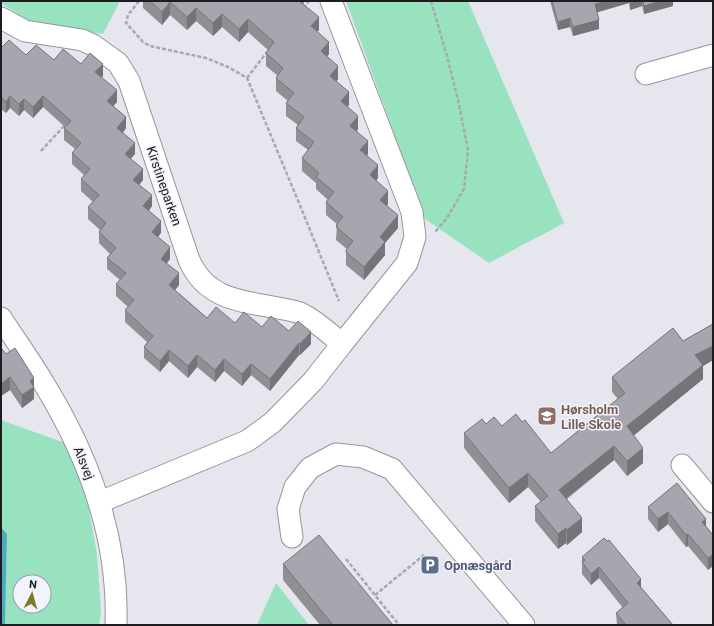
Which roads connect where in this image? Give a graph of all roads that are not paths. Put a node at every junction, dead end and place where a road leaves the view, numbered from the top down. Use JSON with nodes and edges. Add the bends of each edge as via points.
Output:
{"nodes":[{"id":1,"x":331,"y":1,"type":"edge"},
{"id":2,"x":1,"y":18,"type":"edge"},
{"id":3,"x":713,"y":54,"type":"edge"},
{"id":4,"x":646,"y":74,"type":"dead end"},
{"id":5,"x":1,"y":318,"type":"edge"},
{"id":6,"x":342,"y":344,"type":"junction"},
{"id":7,"x":682,"y":465,"type":"dead end"},
{"id":8,"x":100,"y":502,"type":"junction"},
{"id":9,"x":713,"y":502,"type":"edge"},
{"id":10,"x":292,"y":537,"type":"dead end"},
{"id":11,"x":116,"y":625,"type":"edge"},
{"id":12,"x":524,"y":625,"type":"edge"}],
"edges":[{"from":1,"to":6,"type":"street","via":[[412,212],[415,237],[407,263]]},
{"from":2,"to":6,"type":"street","name":"Kirstineparken","via":[[25,31],[82,40],[118,63],[129,81],[189,260],[194,272],[202,280],[219,294],[232,299],[299,313]]},
{"from":3,"to":4,"type":"street"},
{"from":5,"to":8,"type":"street","name":"Alsvej","via":[[74,436]]},
{"from":6,"to":8,"type":"street","via":[[313,381],[273,422],[247,440]]},
{"from":7,"to":9,"type":"street"},
{"from":8,"to":11,"type":"street","name":"Alsvej","via":[[111,548]]},
{"from":10,"to":12,"type":"street","via":[[288,509],[295,487],[310,468],[336,454],[363,456],[392,469]]}]}
